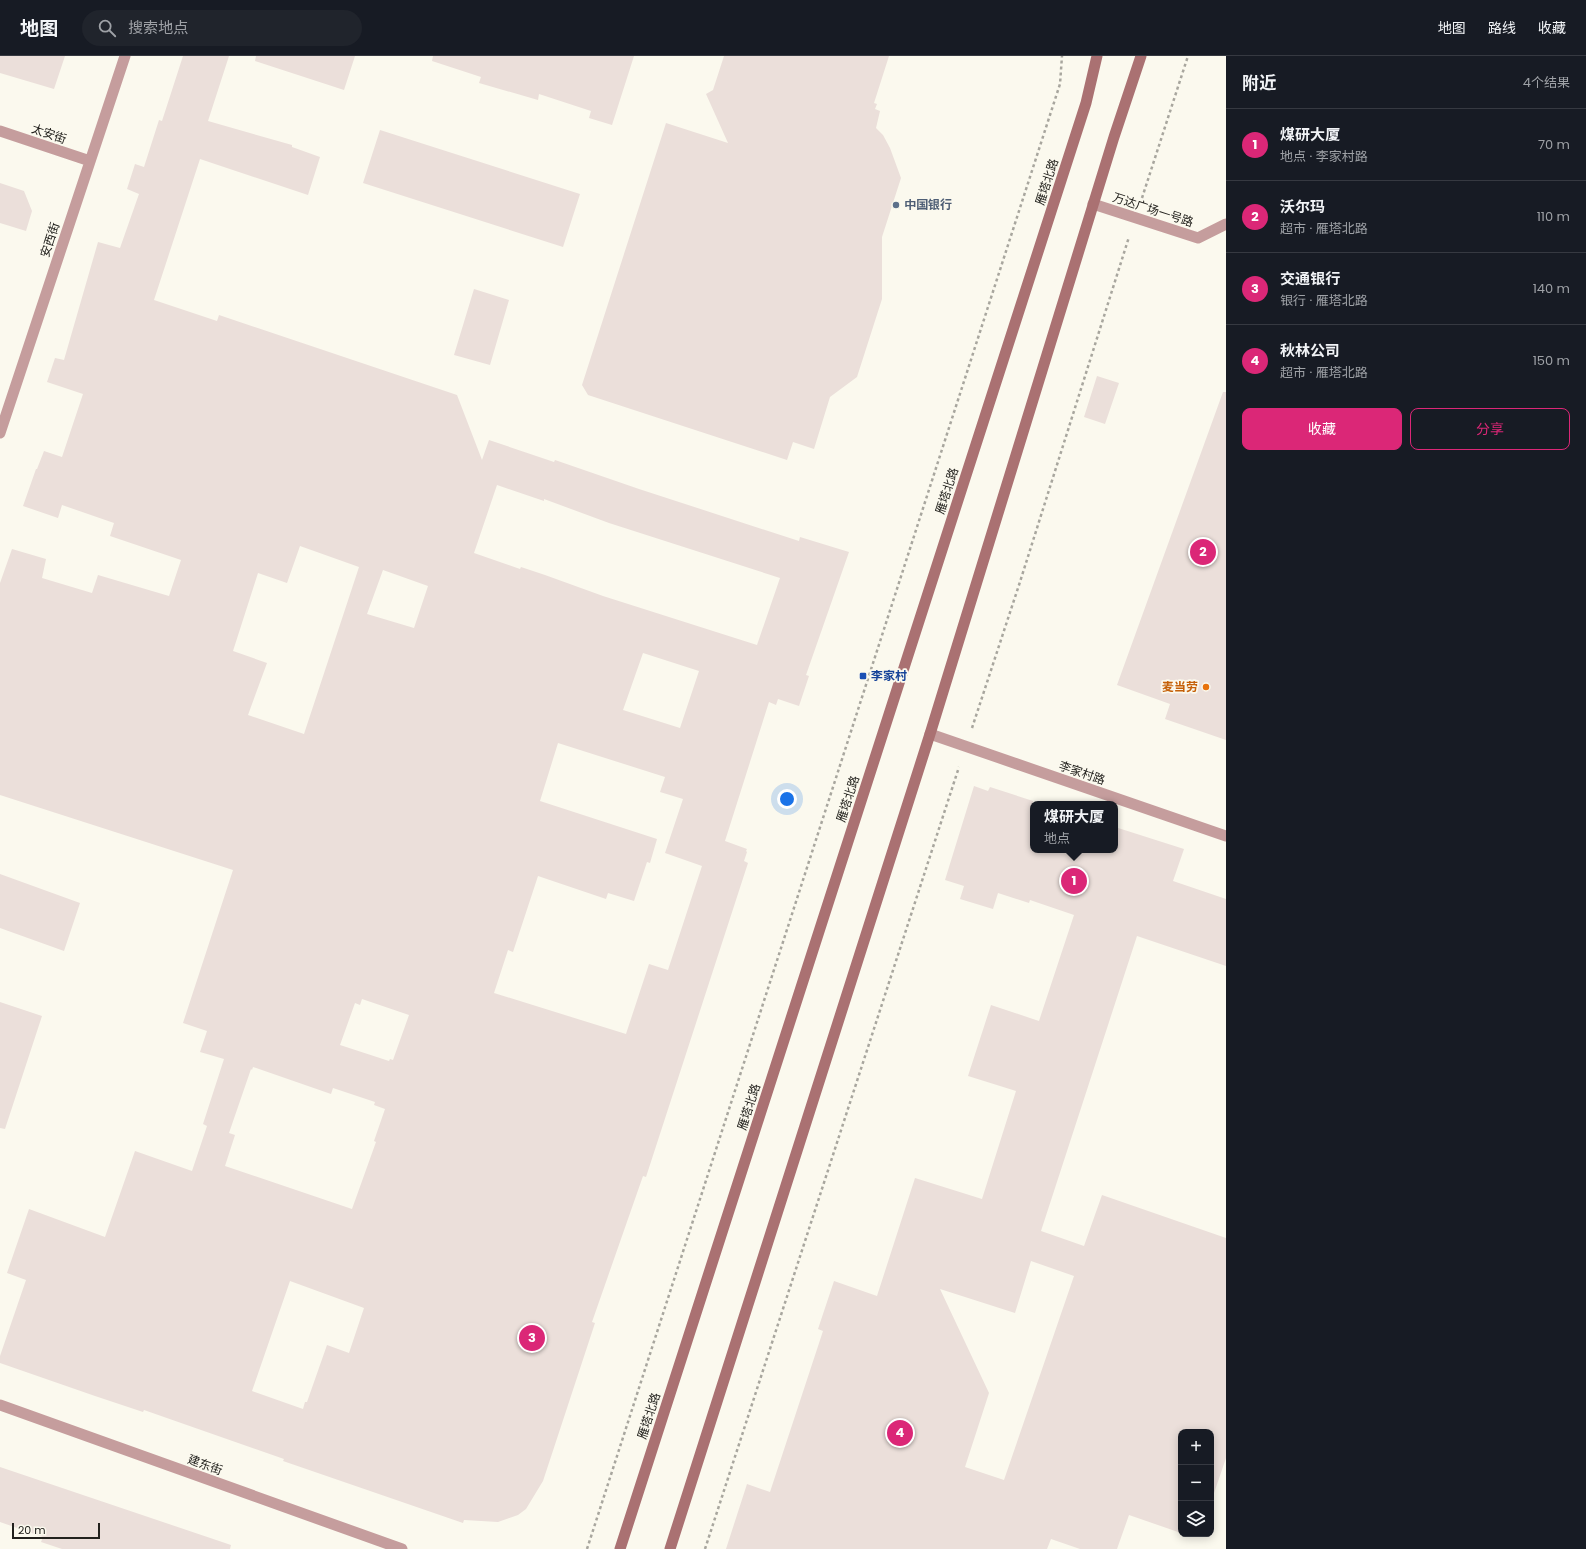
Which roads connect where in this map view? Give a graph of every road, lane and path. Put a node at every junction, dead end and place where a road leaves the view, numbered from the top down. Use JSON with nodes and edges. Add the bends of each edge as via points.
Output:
{"nodes":[{"id":1,"x":125,"y":56,"type":"edge"},
{"id":2,"x":1062,"y":56,"type":"edge"},
{"id":3,"x":1097,"y":56,"type":"edge"},
{"id":4,"x":1141,"y":56,"type":"edge"},
{"id":5,"x":1188,"y":56,"type":"edge"},
{"id":6,"x":0,"y":131,"type":"edge"},
{"id":7,"x":90,"y":161,"type":"junction"},
{"id":8,"x":1093,"y":204,"type":"junction"},
{"id":9,"x":1136,"y":217,"type":"junction"},
{"id":10,"x":1226,"y":224,"type":"edge"},
{"id":11,"x":0,"y":433,"type":"edge"},
{"id":12,"x":930,"y":734,"type":"junction"},
{"id":13,"x":966,"y":747,"type":"junction"},
{"id":14,"x":1226,"y":836,"type":"edge"},
{"id":15,"x":0,"y":1405,"type":"edge"},
{"id":16,"x":402,"y":1549,"type":"edge"},
{"id":17,"x":587,"y":1549,"type":"edge"},
{"id":18,"x":620,"y":1549,"type":"edge"},
{"id":19,"x":670,"y":1549,"type":"edge"},
{"id":20,"x":705,"y":1549,"type":"edge"}],
"edges":[{"from":1,"to":7,"type":"street","name":"安西街"},
{"from":2,"to":17,"type":"path","via":[[1060,84]]},
{"from":3,"to":18,"type":"main road","name":"雁塔北路","via":[[1086,103]]},
{"from":4,"to":8,"type":"main road"},
{"from":5,"to":9,"type":"path"},
{"from":6,"to":7,"type":"street","name":"太安街"},
{"from":7,"to":11,"type":"street","name":"安西街"},
{"from":8,"to":9,"type":"street","name":"万达广场一号路"},
{"from":8,"to":12,"type":"main road"},
{"from":9,"to":10,"type":"street","name":"万达广场一号路","via":[[1198,238]]},
{"from":9,"to":13,"type":"path"},
{"from":12,"to":13,"type":"street","name":"李家村路"},
{"from":12,"to":19,"type":"main road"},
{"from":13,"to":14,"type":"street","name":"李家村路"},
{"from":13,"to":20,"type":"path"},
{"from":15,"to":16,"type":"street","name":"建东街"}]}
